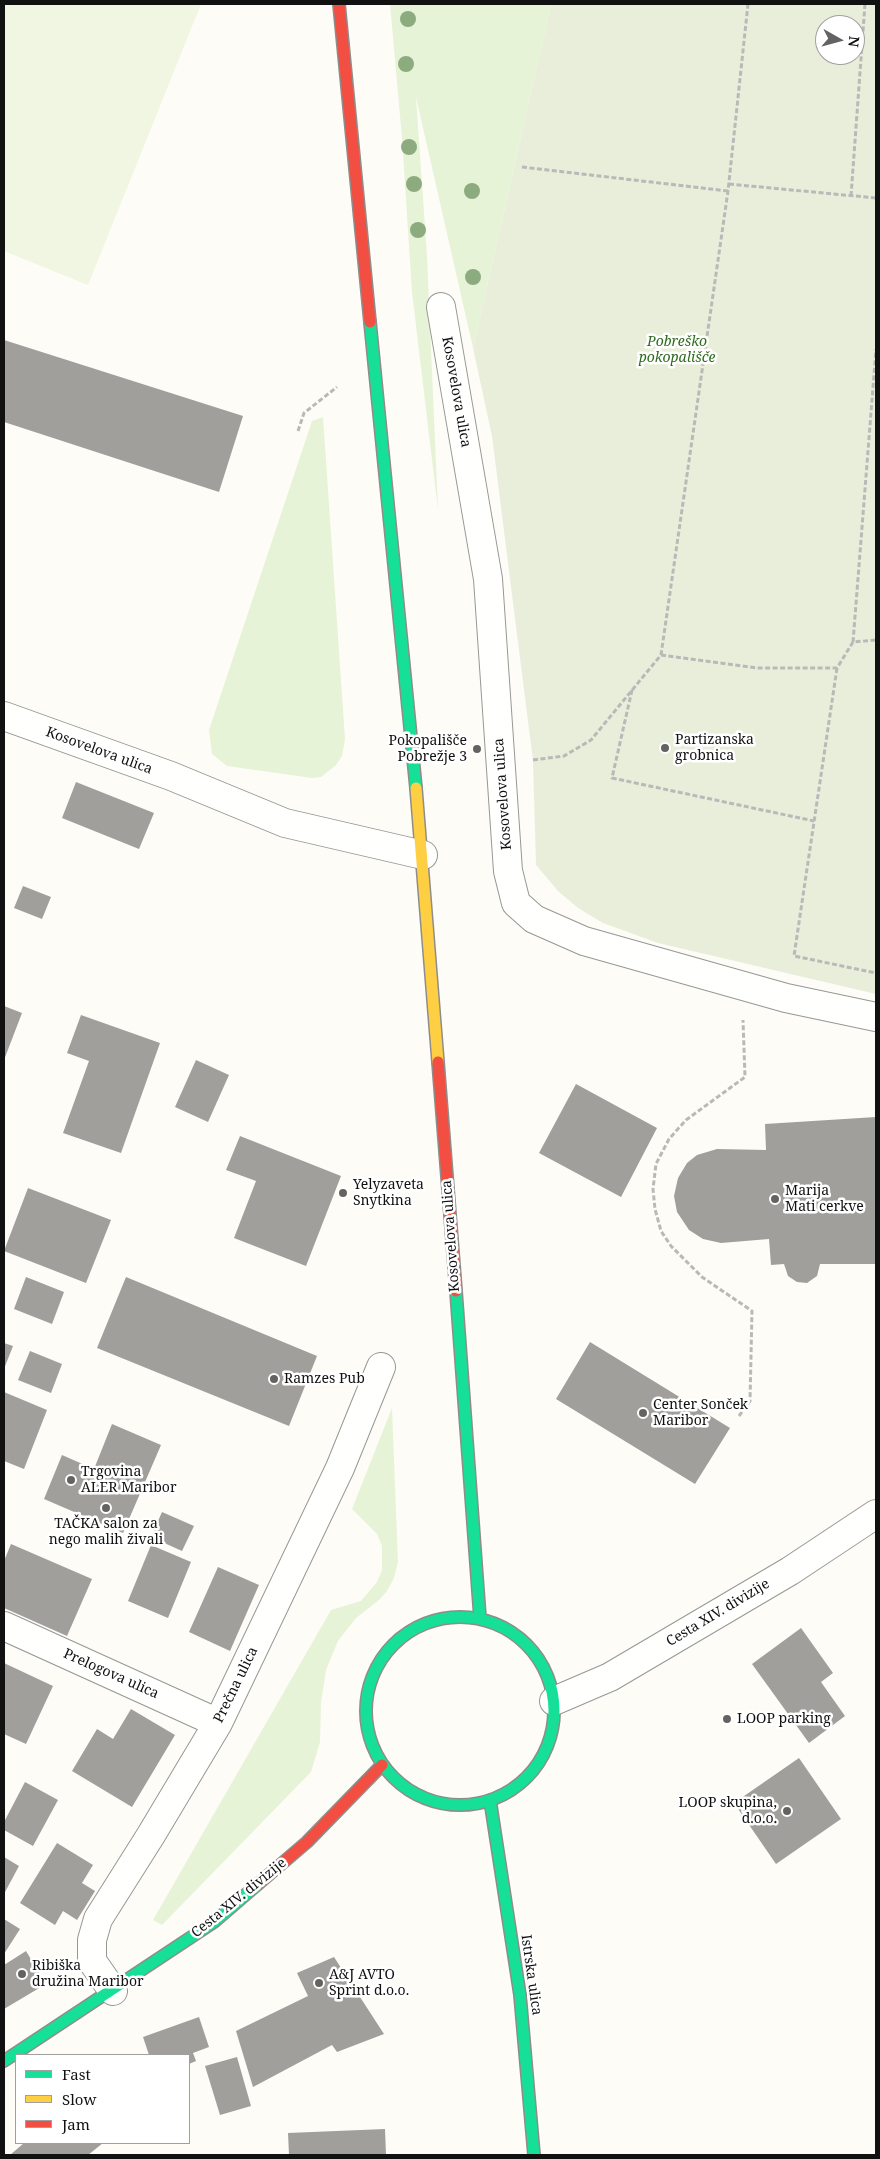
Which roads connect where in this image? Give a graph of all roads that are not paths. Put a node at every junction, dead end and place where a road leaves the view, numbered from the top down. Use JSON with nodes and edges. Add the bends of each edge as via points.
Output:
{"nodes":[{"id":1,"x":339,"y":4,"type":"edge"},
{"id":2,"x":441,"y":307,"type":"dead end"},
{"id":3,"x":4,"y":716,"type":"edge"},
{"id":4,"x":423,"y":855,"type":"junction"},
{"id":5,"x":876,"y":1017,"type":"edge"},
{"id":6,"x":381,"y":1367,"type":"dead end"},
{"id":7,"x":876,"y":1514,"type":"edge"},
{"id":8,"x":480,"y":1618,"type":"junction"},
{"id":9,"x":4,"y":1626,"type":"edge"},
{"id":10,"x":554,"y":1701,"type":"junction"},
{"id":11,"x":218,"y":1723,"type":"junction"},
{"id":12,"x":382,"y":1765,"type":"junction"},
{"id":13,"x":490,"y":1800,"type":"junction"},
{"id":14,"x":112,"y":1991,"type":"junction"},
{"id":15,"x":4,"y":2061,"type":"edge"},
{"id":16,"x":534,"y":2155,"type":"edge"}],
"edges":[{"from":1,"to":4,"type":"street","name":"Kosovelova ulica"},
{"from":2,"to":5,"type":"street","name":"Kosovelova ulica","via":[[488,579],[508,871],[516,903],[534,919],[584,941],[786,998]]},
{"from":3,"to":4,"type":"street","name":"Kosovelova ulica","via":[[171,776],[285,823]]},
{"from":4,"to":8,"type":"street","name":"Kosovelova ulica"},
{"from":6,"to":11,"type":"street","name":"Prečna ulica","via":[[340,1468]]},
{"from":7,"to":10,"type":"street","name":"Cesta XIV. divizije","via":[[797,1566],[610,1677]]},
{"from":8,"to":10,"type":"street","via":[[518,1635],[541,1662]]},
{"from":8,"to":12,"type":"street","via":[[431,1620],[400,1636],[378,1663],[366,1698],[367,1730]]},
{"from":9,"to":11,"type":"street","name":"Prelogova ulica"},
{"from":10,"to":13,"type":"street","via":[[551,1735],[538,1764],[517,1786]]},
{"from":11,"to":14,"type":"street","name":"Prečna ulica","via":[[98,1919],[92,1940],[92,1961]]},
{"from":12,"to":13,"type":"street","via":[[402,1786],[431,1801],[454,1805]]},
{"from":12,"to":14,"type":"street","name":"Cesta XIV. divizije","via":[[307,1842],[214,1922]]},
{"from":13,"to":16,"type":"street","name":"Istrska ulica","via":[[520,1995]]},
{"from":14,"to":15,"type":"street","name":"Cesta XIV. divizije"}]}
